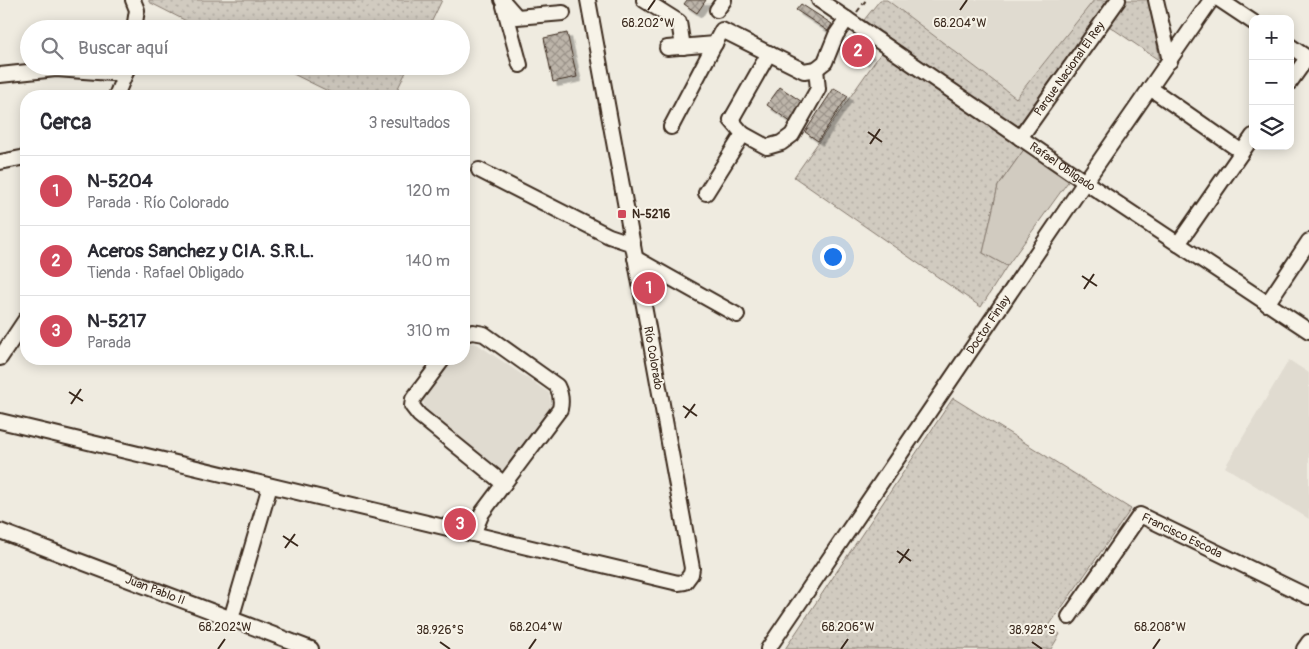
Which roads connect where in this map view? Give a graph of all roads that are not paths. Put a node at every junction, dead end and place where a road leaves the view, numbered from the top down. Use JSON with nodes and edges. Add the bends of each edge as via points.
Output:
{"nodes":[{"id":1,"x":133,"y":0,"type":"edge"},
{"id":2,"x":588,"y":0,"type":"edge"},
{"id":3,"x":644,"y":0,"type":"edge"},
{"id":4,"x":819,"y":0,"type":"edge"},
{"id":5,"x":1118,"y":0,"type":"edge"},
{"id":6,"x":1156,"y":0,"type":"edge"},
{"id":7,"x":1211,"y":0,"type":"edge"},
{"id":8,"x":1220,"y":0,"type":"edge"},
{"id":9,"x":503,"y":1,"type":"edge"},
{"id":10,"x":563,"y":12,"type":"dead end"},
{"id":11,"x":1249,"y":19,"type":"edge"},
{"id":12,"x":135,"y":20,"type":"edge"},
{"id":13,"x":849,"y":20,"type":"junction"},
{"id":14,"x":715,"y":44,"type":"junction"},
{"id":15,"x":683,"y":47,"type":"junction"},
{"id":16,"x":667,"y":48,"type":"dead end"},
{"id":17,"x":1294,"y":49,"type":"edge"},
{"id":18,"x":768,"y":53,"type":"junction"},
{"id":19,"x":1308,"y":58,"type":"edge"},
{"id":20,"x":1170,"y":61,"type":"junction"},
{"id":21,"x":520,"y":65,"type":"dead end"},
{"id":22,"x":816,"y":69,"type":"junction"},
{"id":23,"x":20,"y":73,"type":"edge"},
{"id":24,"x":0,"y":75,"type":"edge"},
{"id":25,"x":124,"y":75,"type":"edge"},
{"id":26,"x":1294,"y":77,"type":"edge"},
{"id":27,"x":1150,"y":88,"type":"junction"},
{"id":28,"x":118,"y":90,"type":"edge"},
{"id":29,"x":671,"y":127,"type":"dead end"},
{"id":30,"x":743,"y":134,"type":"junction"},
{"id":31,"x":1020,"y":138,"type":"junction"},
{"id":32,"x":1249,"y":142,"type":"edge"},
{"id":33,"x":1242,"y":152,"type":"junction"},
{"id":34,"x":20,"y":158,"type":"edge"},
{"id":35,"x":0,"y":162,"type":"edge"},
{"id":36,"x":479,"y":170,"type":"dead end"},
{"id":37,"x":1085,"y":182,"type":"junction"},
{"id":38,"x":706,"y":193,"type":"dead end"},
{"id":39,"x":1309,"y":241,"type":"edge"},
{"id":40,"x":1178,"y":244,"type":"junction"},
{"id":41,"x":634,"y":251,"type":"junction"},
{"id":42,"x":1267,"y":304,"type":"junction"},
{"id":43,"x":737,"y":315,"type":"dead end"},
{"id":44,"x":20,"y":328,"type":"edge"},
{"id":45,"x":1309,"y":331,"type":"edge"},
{"id":46,"x":470,"y":333,"type":"edge"},
{"id":47,"x":0,"y":358,"type":"edge"},
{"id":48,"x":438,"y":365,"type":"edge"},
{"id":49,"x":0,"y":422,"type":"edge"},
{"id":50,"x":504,"y":484,"type":"junction"},
{"id":51,"x":270,"y":486,"type":"junction"},
{"id":52,"x":0,"y":531,"type":"edge"},
{"id":53,"x":473,"y":534,"type":"junction"},
{"id":54,"x":1309,"y":597,"type":"edge"},
{"id":55,"x":1069,"y":617,"type":"dead end"},
{"id":56,"x":231,"y":619,"type":"junction"},
{"id":57,"x":1309,"y":642,"type":"edge"},
{"id":58,"x":311,"y":649,"type":"edge"},
{"id":59,"x":768,"y":649,"type":"edge"},
{"id":60,"x":1304,"y":649,"type":"edge"}],
"edges":[{"from":1,"to":12,"type":"street","via":[[137,10]]},
{"from":2,"to":41,"type":"street","name":"Río Colorado"},
{"from":3,"to":15,"type":"street","via":[[679,22]]},
{"from":4,"to":13,"type":"street","name":"Rafael Obligado"},
{"from":5,"to":31,"type":"street","name":"Parque Nacional El Rey"},
{"from":6,"to":20,"type":"street"},
{"from":7,"to":20,"type":"street","name":"Doctor Finlay"},
{"from":8,"to":11,"type":"street"},
{"from":9,"to":10,"type":"street","via":[[517,17]]},
{"from":9,"to":21,"type":"street"},
{"from":13,"to":22,"type":"street","via":[[836,35],[825,62]]},
{"from":13,"to":31,"type":"street","name":"Rafael Obligado"},
{"from":14,"to":15,"type":"street"},
{"from":14,"to":18,"type":"street","via":[[722,30]]},
{"from":14,"to":29,"type":"street"},
{"from":15,"to":16,"type":"street"},
{"from":17,"to":19,"type":"street"},
{"from":18,"to":22,"type":"street","via":[[804,71]]},
{"from":18,"to":30,"type":"street","via":[[731,120]]},
{"from":19,"to":26,"type":"street"},
{"from":20,"to":27,"type":"street","name":"Doctor Finlay"},
{"from":22,"to":30,"type":"street","via":[[818,89],[792,135],[767,147]]},
{"from":23,"to":24,"type":"street"},
{"from":25,"to":28,"type":"street"},
{"from":27,"to":33,"type":"street"},
{"from":27,"to":37,"type":"street","name":"Doctor Finlay"},
{"from":30,"to":38,"type":"street"},
{"from":31,"to":37,"type":"street","name":"Rafael Obligado"},
{"from":32,"to":33,"type":"street"},
{"from":33,"to":40,"type":"street"},
{"from":34,"to":35,"type":"street"},
{"from":36,"to":41,"type":"street"},
{"from":37,"to":40,"type":"street","name":"Rafael Obligado"},
{"from":37,"to":59,"type":"street","name":"Doctor Finlay"},
{"from":39,"to":42,"type":"street"},
{"from":40,"to":42,"type":"street","name":"Rafael Obligado"},
{"from":41,"to":43,"type":"street"},
{"from":41,"to":53,"type":"street","name":"Río Colorado","via":[[692,568],[688,580],[678,583]]},
{"from":42,"to":45,"type":"street","name":"Rafael Obligado"},
{"from":44,"to":47,"type":"street"},
{"from":46,"to":50,"type":"street","via":[[484,334],[556,386],[560,393],[560,410]]},
{"from":48,"to":50,"type":"street","via":[[413,399],[412,406]]},
{"from":49,"to":51,"type":"street"},
{"from":50,"to":53,"type":"street","via":[[482,513]]},
{"from":51,"to":53,"type":"street"},
{"from":51,"to":56,"type":"street"},
{"from":52,"to":56,"type":"street","name":"Juan Pablo II"},
{"from":54,"to":55,"type":"street","name":"Francisco Escoda","via":[[1140,515]]},
{"from":56,"to":58,"type":"street","name":"Juan Pablo II"},
{"from":57,"to":60,"type":"street"}]}
